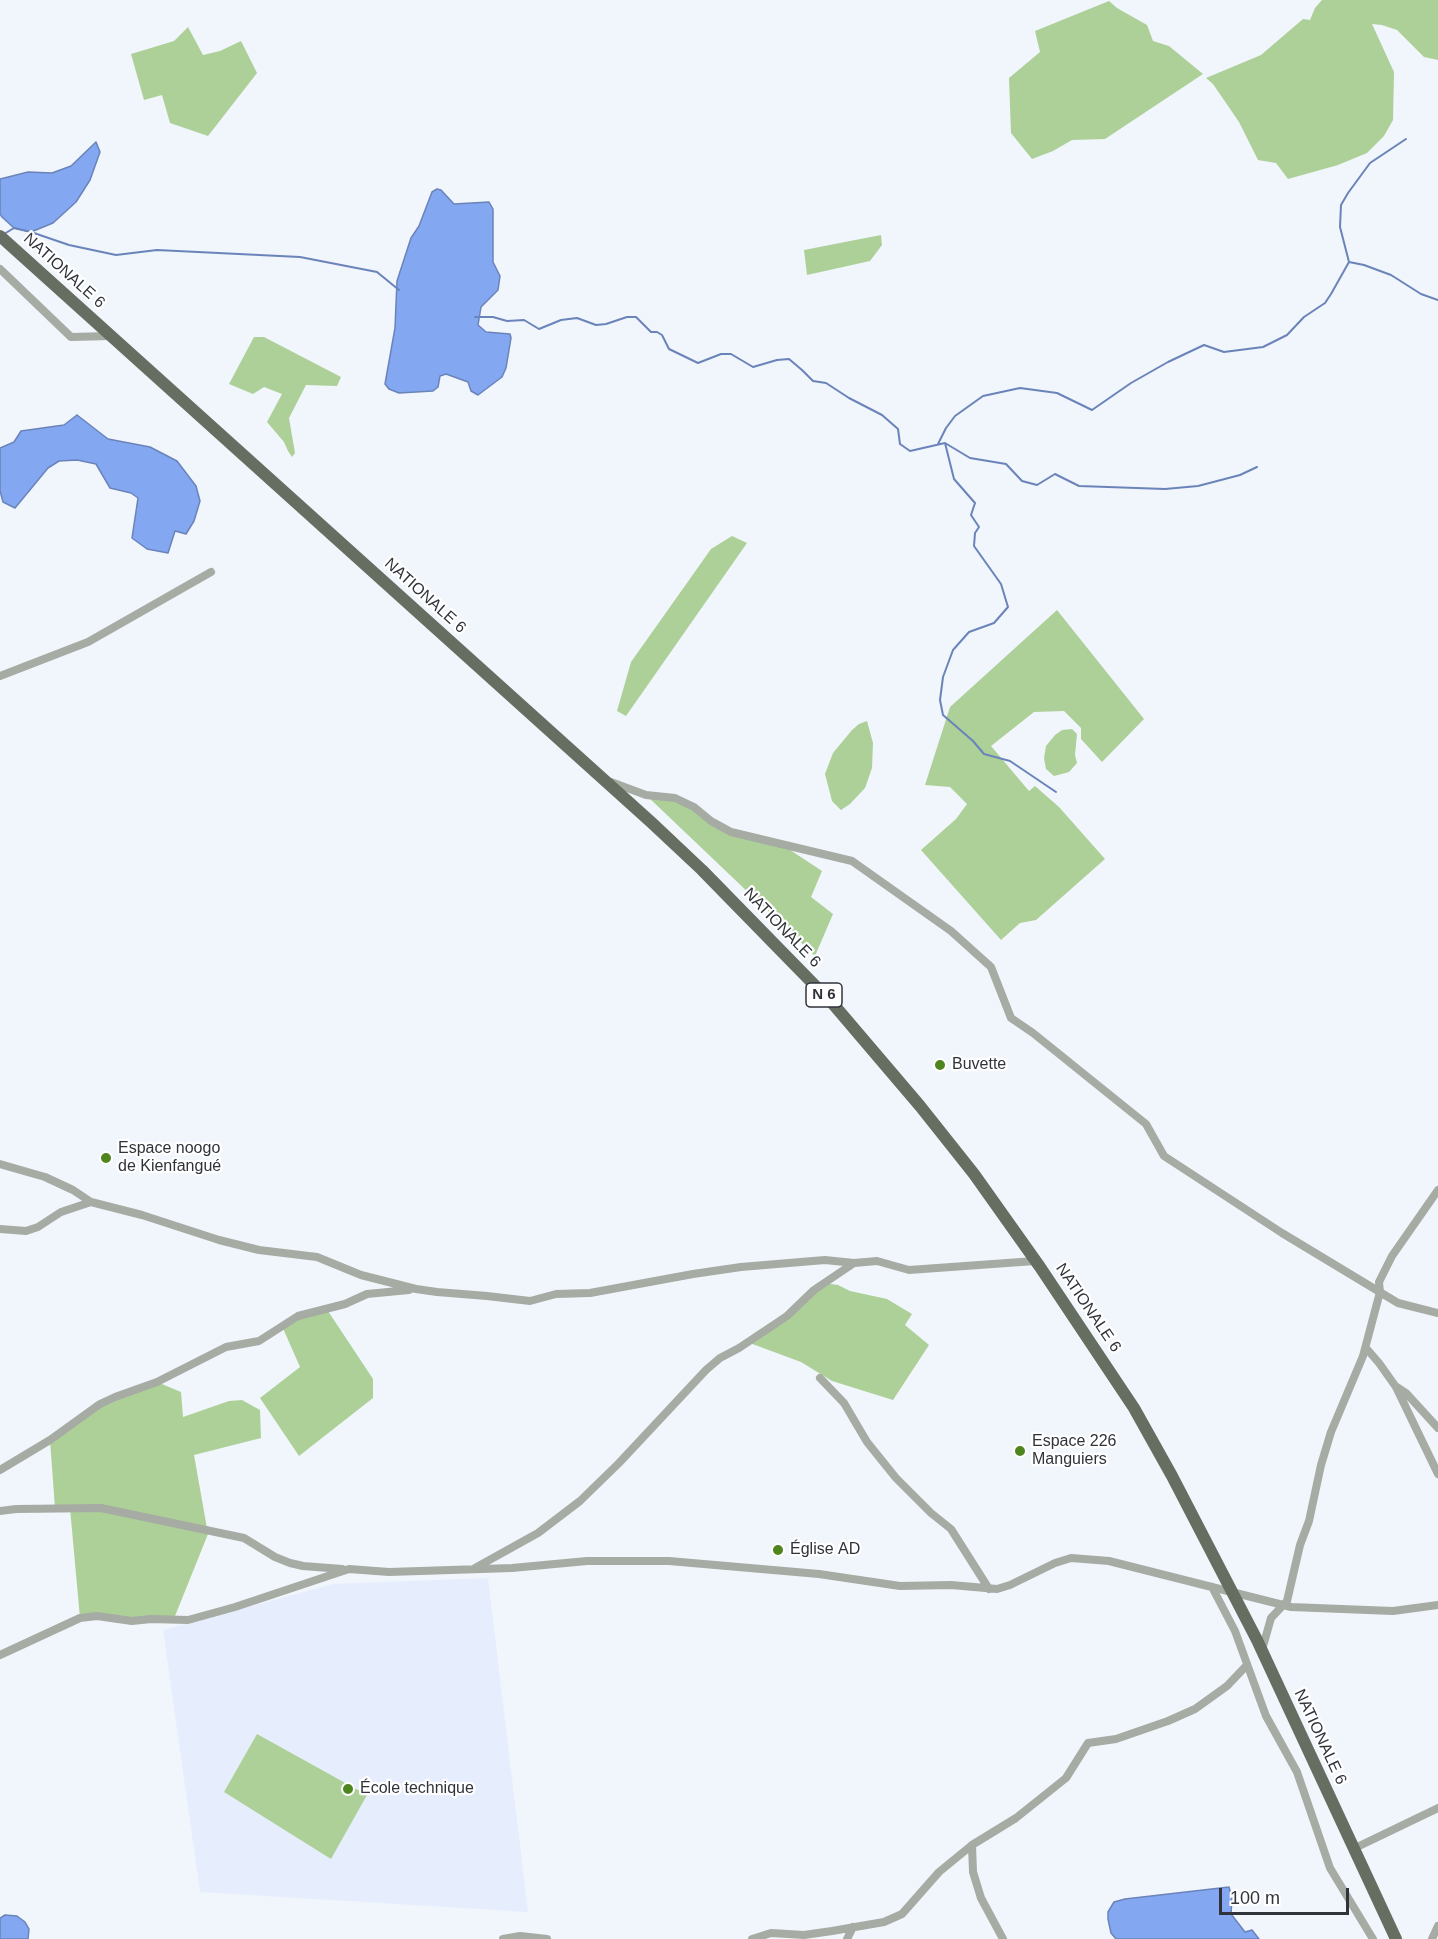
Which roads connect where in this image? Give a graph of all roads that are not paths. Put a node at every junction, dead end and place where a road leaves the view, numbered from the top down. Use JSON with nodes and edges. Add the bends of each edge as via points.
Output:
{"nodes":[{"id":1,"x":4,"y":240,"type":"edge"},
{"id":2,"x":0,"y":269,"type":"edge"},
{"id":3,"x":111,"y":336,"type":"junction"},
{"id":4,"x":211,"y":572,"type":"dead end"},
{"id":5,"x":0,"y":676,"type":"edge"},
{"id":6,"x":601,"y":778,"type":"junction"},
{"id":7,"x":0,"y":1164,"type":"edge"},
{"id":8,"x":1438,"y":1190,"type":"edge"},
{"id":9,"x":91,"y":1203,"type":"junction"},
{"id":10,"x":0,"y":1229,"type":"edge"},
{"id":11,"x":1035,"y":1261,"type":"junction"},
{"id":12,"x":854,"y":1263,"type":"junction"},
{"id":13,"x":416,"y":1289,"type":"junction"},
{"id":14,"x":1380,"y":1292,"type":"junction"},
{"id":15,"x":1438,"y":1313,"type":"edge"},
{"id":16,"x":1366,"y":1348,"type":"junction"},
{"id":17,"x":820,"y":1378,"type":"dead end"},
{"id":18,"x":1396,"y":1387,"type":"junction"},
{"id":19,"x":1438,"y":1428,"type":"edge"},
{"id":20,"x":0,"y":1470,"type":"edge"},
{"id":21,"x":1438,"y":1474,"type":"edge"},
{"id":22,"x":0,"y":1511,"type":"edge"},
{"id":23,"x":349,"y":1569,"type":"junction"},
{"id":24,"x":472,"y":1570,"type":"junction"},
{"id":25,"x":1212,"y":1587,"type":"junction"},
{"id":26,"x":989,"y":1589,"type":"junction"},
{"id":27,"x":1233,"y":1593,"type":"junction"},
{"id":28,"x":1284,"y":1605,"type":"junction"},
{"id":29,"x":1438,"y":1605,"type":"edge"},
{"id":30,"x":1262,"y":1652,"type":"junction"},
{"id":31,"x":0,"y":1655,"type":"edge"},
{"id":32,"x":1247,"y":1665,"type":"junction"},
{"id":33,"x":1438,"y":1808,"type":"edge"},
{"id":34,"x":972,"y":1845,"type":"junction"},
{"id":35,"x":1355,"y":1848,"type":"junction"},
{"id":36,"x":1438,"y":1926,"type":"edge"},
{"id":37,"x":853,"y":1927,"type":"junction"},
{"id":38,"x":503,"y":1939,"type":"edge"},
{"id":39,"x":547,"y":1939,"type":"edge"},
{"id":40,"x":752,"y":1939,"type":"edge"},
{"id":41,"x":847,"y":1939,"type":"edge"},
{"id":42,"x":1003,"y":1939,"type":"edge"},
{"id":43,"x":1373,"y":1939,"type":"edge"},
{"id":44,"x":1396,"y":1939,"type":"edge"},
{"id":45,"x":1432,"y":1939,"type":"edge"}],
"edges":[{"from":1,"to":3,"type":"main road","name":"NATIONALE 6","number":"N 6"},
{"from":2,"to":3,"type":"street","via":[[71,337]]},
{"from":3,"to":6,"type":"main road","name":"NATIONALE 6","number":"N 6"},
{"from":4,"to":5,"type":"street","via":[[88,642]]},
{"from":6,"to":11,"type":"main road","name":"NATIONALE 6","number":"N 6","via":[[702,870],[834,1005],[974,1174]]},
{"from":6,"to":14,"type":"street","via":[[646,795],[675,798],[731,832],[852,861],[951,931],[991,967],[1011,1018],[1146,1124],[1164,1156]]},
{"from":7,"to":9,"type":"street","via":[[45,1178]]},
{"from":8,"to":14,"type":"street","via":[[1392,1256],[1379,1282]]},
{"from":9,"to":10,"type":"street","via":[[61,1212],[26,1231]]},
{"from":9,"to":13,"type":"street","via":[[219,1240],[317,1257],[362,1275]]},
{"from":11,"to":12,"type":"street","via":[[909,1270],[878,1261]]},
{"from":11,"to":27,"type":"main road","name":"NATIONALE 6","number":"N 6","via":[[1134,1408]]},
{"from":12,"to":13,"type":"street","via":[[825,1260],[741,1267],[530,1301]]},
{"from":12,"to":24,"type":"street","via":[[814,1290],[787,1316],[706,1370],[580,1501],[538,1533]]},
{"from":13,"to":20,"type":"street","via":[[367,1294],[298,1316],[259,1341],[226,1347],[157,1382],[100,1404]]},
{"from":14,"to":15,"type":"street","via":[[1398,1303]]},
{"from":14,"to":16,"type":"street"},
{"from":16,"to":18,"type":"street"},
{"from":16,"to":28,"type":"street","via":[[1331,1432]]},
{"from":17,"to":26,"type":"street","via":[[844,1403],[867,1442],[896,1478],[951,1528]]},
{"from":18,"to":19,"type":"street"},
{"from":18,"to":21,"type":"street"},
{"from":22,"to":23,"type":"street","via":[[101,1508],[244,1538],[290,1563]]},
{"from":23,"to":24,"type":"street"},
{"from":23,"to":31,"type":"street","via":[[188,1620],[80,1618]]},
{"from":24,"to":26,"type":"street","via":[[669,1561],[819,1574],[900,1586]]},
{"from":25,"to":26,"type":"street","via":[[1109,1561],[1071,1558],[1010,1585]]},
{"from":25,"to":27,"type":"street"},
{"from":25,"to":32,"type":"street"},
{"from":27,"to":28,"type":"street"},
{"from":27,"to":30,"type":"main road","name":"NATIONALE 6","number":"N 6"},
{"from":28,"to":29,"type":"street","via":[[1374,1611]]},
{"from":28,"to":30,"type":"street","via":[[1271,1618]]},
{"from":30,"to":35,"type":"main road","name":"NATIONALE 6","number":"N 6"},
{"from":32,"to":34,"type":"street","via":[[1227,1686],[1195,1709],[1116,1739],[1088,1743],[1066,1778],[1016,1818]]},
{"from":32,"to":43,"type":"street","via":[[1266,1716],[1297,1772],[1329,1868]]},
{"from":33,"to":35,"type":"street"},
{"from":34,"to":37,"type":"street","via":[[939,1872],[903,1914],[885,1922]]},
{"from":34,"to":42,"type":"street","via":[[973,1872],[981,1898]]},
{"from":35,"to":44,"type":"main road","name":"NATIONALE 6","number":"N 6"},
{"from":36,"to":45,"type":"street"},
{"from":37,"to":40,"type":"street","via":[[804,1935],[771,1933]]},
{"from":37,"to":41,"type":"street"},
{"from":38,"to":39,"type":"street"}]}
